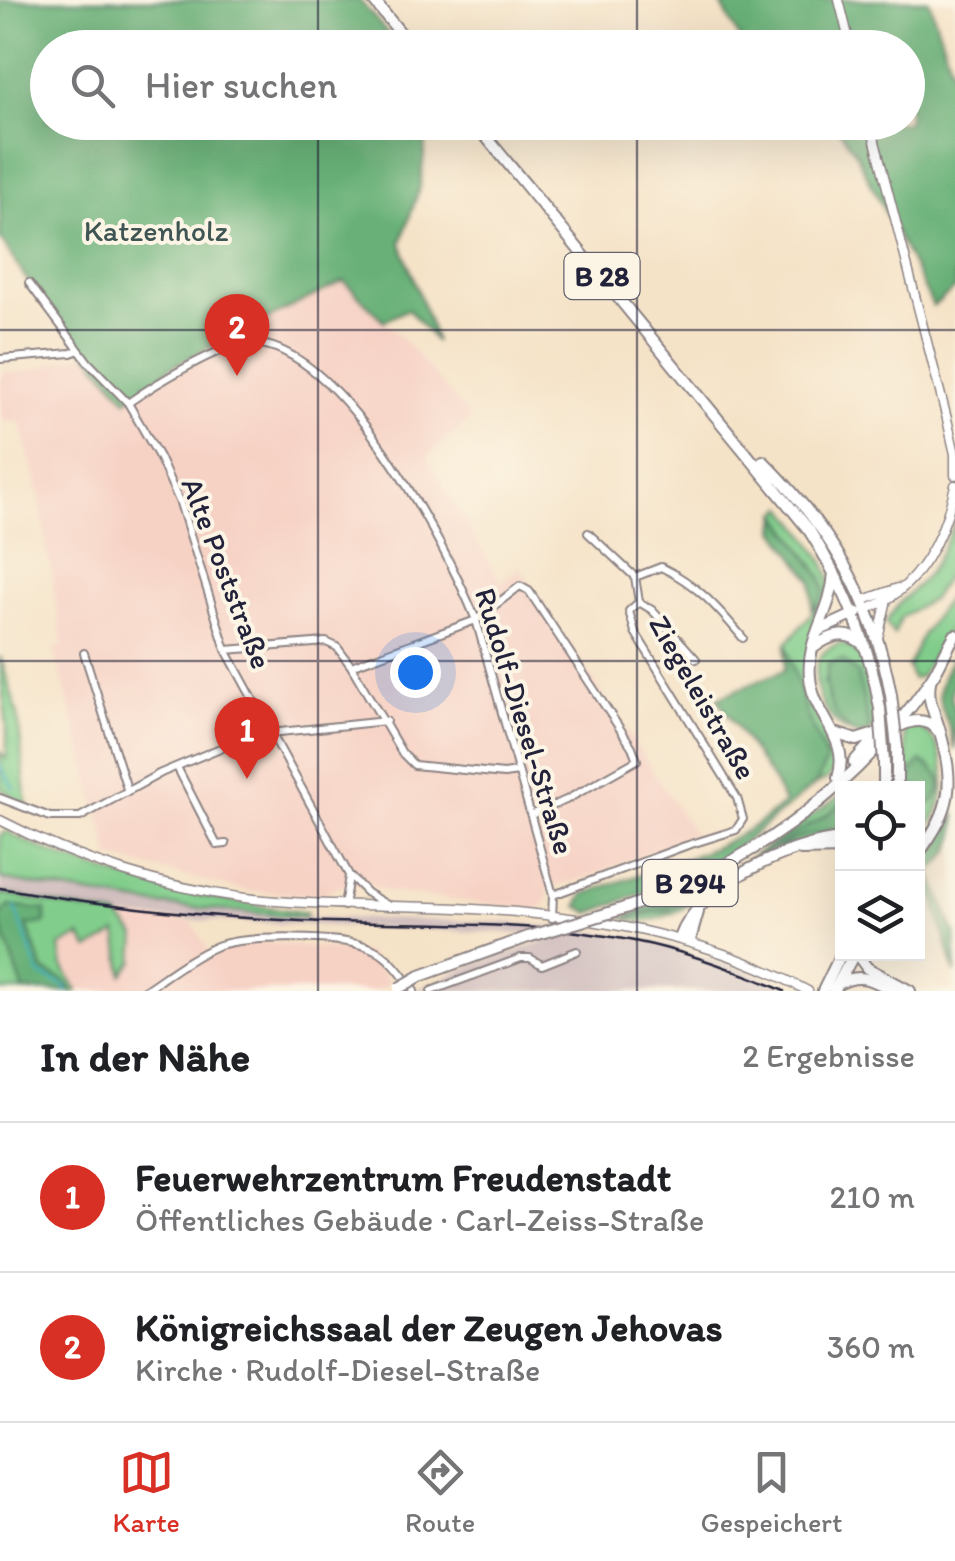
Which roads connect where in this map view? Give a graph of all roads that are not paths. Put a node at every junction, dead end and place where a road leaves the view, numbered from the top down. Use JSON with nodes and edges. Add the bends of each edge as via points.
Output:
{"nodes":[{"id":1,"x":373,"y":0,"type":"edge"},
{"id":2,"x":839,"y":0,"type":"edge"},
{"id":3,"x":398,"y":30,"type":"edge"},
{"id":4,"x":846,"y":30,"type":"edge"},
{"id":5,"x":489,"y":140,"type":"edge"},
{"id":6,"x":875,"y":140,"type":"edge"},
{"id":7,"x":29,"y":283,"type":"dead end"},
{"id":8,"x":79,"y":350,"type":"junction"},
{"id":9,"x":0,"y":360,"type":"edge"},
{"id":10,"x":128,"y":403,"type":"junction"},
{"id":11,"x":730,"y":429,"type":"junction"},
{"id":12,"x":955,"y":475,"type":"edge"},
{"id":13,"x":955,"y":485,"type":"edge"},
{"id":14,"x":588,"y":533,"type":"dead end"},
{"id":15,"x":834,"y":571,"type":"junction"},
{"id":16,"x":635,"y":577,"type":"junction"},
{"id":17,"x":902,"y":586,"type":"junction"},
{"id":18,"x":888,"y":601,"type":"junction"},
{"id":19,"x":638,"y":602,"type":"junction"},
{"id":20,"x":866,"y":605,"type":"junction"},
{"id":21,"x":852,"y":609,"type":"junction"},
{"id":22,"x":827,"y":614,"type":"junction"},
{"id":23,"x":476,"y":620,"type":"junction"},
{"id":24,"x":817,"y":632,"type":"junction"},
{"id":25,"x":955,"y":635,"type":"edge"},
{"id":26,"x":743,"y":638,"type":"dead end"},
{"id":27,"x":878,"y":638,"type":"junction"},
{"id":28,"x":866,"y":647,"type":"junction"},
{"id":29,"x":812,"y":648,"type":"junction"},
{"id":30,"x":226,"y":650,"type":"junction"},
{"id":31,"x":84,"y":653,"type":"dead end"},
{"id":32,"x":943,"y":655,"type":"junction"},
{"id":33,"x":696,"y":659,"type":"dead end"},
{"id":34,"x":351,"y":666,"type":"junction"},
{"id":35,"x":930,"y":681,"type":"junction"},
{"id":36,"x":386,"y":722,"type":"junction"},
{"id":37,"x":894,"y":728,"type":"junction"},
{"id":38,"x":832,"y":731,"type":"junction"},
{"id":39,"x":881,"y":732,"type":"junction"},
{"id":40,"x":270,"y":734,"type":"junction"},
{"id":41,"x":942,"y":735,"type":"junction"},
{"id":42,"x":177,"y":768,"type":"junction"},
{"id":43,"x":518,"y":772,"type":"junction"},
{"id":44,"x":838,"y":778,"type":"junction"},
{"id":45,"x":884,"y":781,"type":"edge"},
{"id":46,"x":897,"y":781,"type":"edge"},
{"id":47,"x":128,"y":792,"type":"junction"},
{"id":48,"x":0,"y":798,"type":"edge"},
{"id":49,"x":531,"y":816,"type":"junction"},
{"id":50,"x":800,"y":817,"type":"junction"},
{"id":51,"x":1,"y":821,"type":"edge"},
{"id":52,"x":835,"y":840,"type":"edge"},
{"id":53,"x":925,"y":842,"type":"edge"},
{"id":54,"x":226,"y":844,"type":"dead end"},
{"id":55,"x":795,"y":849,"type":"junction"},
{"id":56,"x":835,"y":849,"type":"edge"},
{"id":57,"x":349,"y":875,"type":"junction"},
{"id":58,"x":355,"y":883,"type":"junction"},
{"id":59,"x":553,"y":895,"type":"junction"},
{"id":60,"x":348,"y":906,"type":"junction"},
{"id":61,"x":390,"y":906,"type":"junction"},
{"id":62,"x":552,"y":918,"type":"junction"},
{"id":63,"x":685,"y":939,"type":"junction"},
{"id":64,"x":577,"y":951,"type":"dead end"},
{"id":65,"x":839,"y":961,"type":"edge"},
{"id":66,"x":850,"y":961,"type":"edge"},
{"id":67,"x":861,"y":961,"type":"edge"},
{"id":68,"x":830,"y":988,"type":"edge"},
{"id":69,"x":397,"y":989,"type":"edge"},
{"id":70,"x":144,"y":991,"type":"edge"},
{"id":71,"x":414,"y":991,"type":"edge"},
{"id":72,"x":431,"y":991,"type":"edge"},
{"id":73,"x":808,"y":991,"type":"edge"},
{"id":74,"x":894,"y":991,"type":"edge"},
{"id":75,"x":910,"y":991,"type":"edge"}],
"edges":[{"from":1,"to":3,"type":"main road"},
{"from":2,"to":4,"type":"street"},
{"from":5,"to":11,"type":"main road","number":"B 28"},
{"from":6,"to":12,"type":"street","via":[[947,419]]},
{"from":7,"to":8,"type":"street","name":"Alte Poststraße"},
{"from":8,"to":9,"type":"street"},
{"from":8,"to":10,"type":"street","name":"Alte Poststraße"},
{"from":10,"to":23,"type":"street","name":"Rudolf-Diesel-Straße","via":[[240,343],[294,357],[340,398],[397,470],[444,548]]},
{"from":10,"to":30,"type":"street","name":"Alte Poststraße","via":[[180,503]]},
{"from":11,"to":15,"type":"main road","number":"B 28"},
{"from":11,"to":20,"type":"main road","number":"B 28","via":[[808,508]]},
{"from":13,"to":17,"type":"street","via":[[943,532]]},
{"from":14,"to":16,"type":"street"},
{"from":15,"to":21,"type":"main road","number":"B 28"},
{"from":15,"to":22,"type":"main road"},
{"from":16,"to":19,"type":"street","name":"Ziegeleistraße"},
{"from":16,"to":26,"type":"street","via":[[661,567],[686,578]]},
{"from":17,"to":18,"type":"street"},
{"from":17,"to":20,"type":"street"},
{"from":18,"to":20,"type":"street"},
{"from":18,"to":27,"type":"street"},
{"from":19,"to":33,"type":"street"},
{"from":19,"to":59,"type":"street","name":"Ziegeleistraße","via":[[629,611],[635,632],[737,798],[741,825]]},
{"from":20,"to":21,"type":"main road"},
{"from":20,"to":27,"type":"main road","number":"B 28"},
{"from":21,"to":22,"type":"main road"},
{"from":21,"to":24,"type":"main road"},
{"from":21,"to":28,"type":"main road","number":"B 28"},
{"from":22,"to":24,"type":"main road"},
{"from":23,"to":34,"type":"street"},
{"from":23,"to":43,"type":"street","name":"Rudolf-Diesel-Straße"},
{"from":23,"to":49,"type":"street","via":[[520,586],[529,590],[637,760]]},
{"from":24,"to":29,"type":"main road"},
{"from":25,"to":32,"type":"main road","number":"B 294"},
{"from":27,"to":46,"type":"main road","number":"B 28","bridge":true,"via":[[891,695]]},
{"from":28,"to":29,"type":"main road","via":[[840,634]]},
{"from":28,"to":45,"type":"main road","number":"B 28","bridge":true,"via":[[880,709]]},
{"from":29,"to":38,"type":"main road","via":[[812,690]]},
{"from":30,"to":34,"type":"street","via":[[326,642]]},
{"from":30,"to":40,"type":"street","name":"Alte Poststraße"},
{"from":31,"to":47,"type":"street"},
{"from":32,"to":35,"type":"main road","number":"B 294"},
{"from":32,"to":39,"type":"main road","number":"B 294"},
{"from":34,"to":36,"type":"street"},
{"from":35,"to":37,"type":"main road","number":"B 294"},
{"from":35,"to":41,"type":"main road"},
{"from":36,"to":40,"type":"street"},
{"from":36,"to":43,"type":"street","via":[[414,765]]},
{"from":37,"to":41,"type":"main road","via":[[916,720]]},
{"from":37,"to":50,"type":"main road","number":"B 294"},
{"from":38,"to":39,"type":"main road","via":[[856,740]]},
{"from":38,"to":44,"type":"main road","via":[[842,754]]},
{"from":39,"to":44,"type":"main road","number":"B 294"},
{"from":40,"to":42,"type":"street"},
{"from":40,"to":57,"type":"street","name":"Alte Poststraße"},
{"from":41,"to":53,"type":"main road","via":[[949,798]]},
{"from":42,"to":47,"type":"street"},
{"from":42,"to":54,"type":"street","via":[[218,845]]},
{"from":43,"to":49,"type":"street","name":"Rudolf-Diesel-Straße"},
{"from":44,"to":50,"type":"main road","number":"B 294"},
{"from":47,"to":48,"type":"street","via":[[67,819]]},
{"from":49,"to":59,"type":"street","name":"Rudolf-Diesel-Straße"},
{"from":50,"to":69,"type":"main road","number":"B 294","bridge":true,"via":[[725,866],[662,896],[528,937]]},
{"from":51,"to":60,"type":"street","via":[[70,852],[179,886]]},
{"from":52,"to":55,"type":"main road"},
{"from":55,"to":56,"type":"main road"},
{"from":55,"to":63,"type":"main road","via":[[760,862],[700,907],[688,920]]},
{"from":57,"to":58,"type":"street","name":"Alte Poststraße"},
{"from":57,"to":60,"type":"street"},
{"from":58,"to":60,"type":"street","via":[[357,897]]},
{"from":58,"to":61,"type":"street","name":"Alte Poststraße"},
{"from":59,"to":62,"type":"street","name":"Rudolf-Diesel-Straße"},
{"from":60,"to":61,"type":"street"},
{"from":61,"to":62,"type":"street"},
{"from":62,"to":63,"type":"street"},
{"from":63,"to":73,"type":"street"},
{"from":64,"to":72,"type":"street","via":[[542,965],[520,958]]},
{"from":65,"to":68,"type":"main road"},
{"from":66,"to":68,"type":"main road"},
{"from":67,"to":75,"type":"main road"},
{"from":68,"to":74,"type":"main road","via":[[865,976]]},
{"from":70,"to":71,"type":"street","via":[[240,939],[371,948]]}]}
